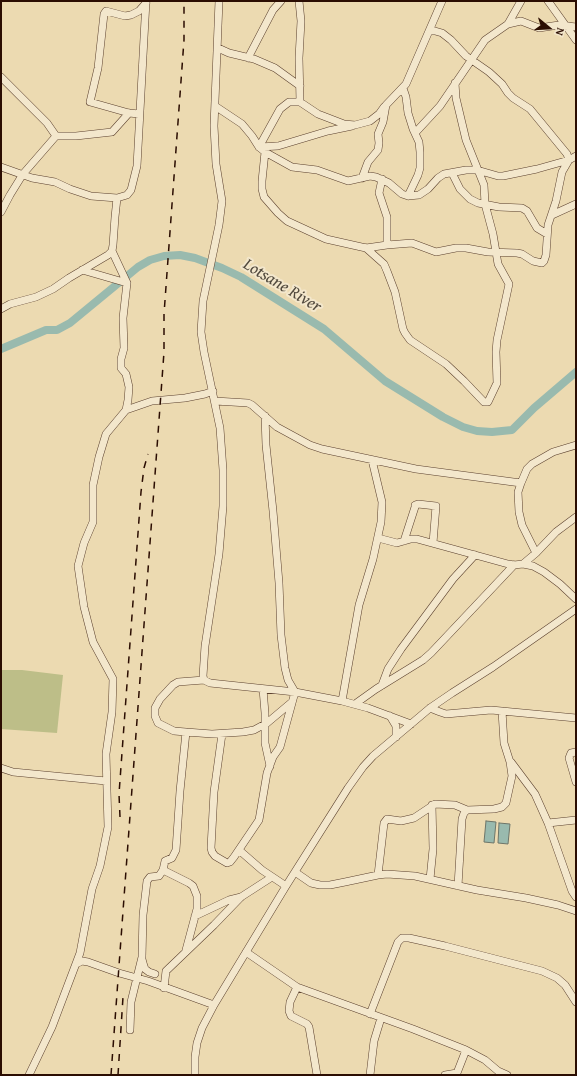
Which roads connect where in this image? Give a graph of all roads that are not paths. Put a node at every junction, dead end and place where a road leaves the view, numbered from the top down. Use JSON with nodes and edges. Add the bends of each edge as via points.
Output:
{"nodes":[{"id":1,"x":219,"y":1,"type":"edge"},
{"id":2,"x":281,"y":1,"type":"edge"},
{"id":3,"x":299,"y":1,"type":"edge"},
{"id":4,"x":442,"y":1,"type":"edge"},
{"id":5,"x":521,"y":1,"type":"edge"},
{"id":6,"x":548,"y":1,"type":"edge"},
{"id":7,"x":146,"y":2,"type":"edge"},
{"id":8,"x":508,"y":24,"type":"junction"},
{"id":9,"x":565,"y":25,"type":"junction"},
{"id":10,"x":576,"y":27,"type":"edge"},
{"id":11,"x":430,"y":31,"type":"junction"},
{"id":12,"x":576,"y":40,"type":"edge"},
{"id":13,"x":218,"y":48,"type":"junction"},
{"id":14,"x":229,"y":53,"type":"junction"},
{"id":15,"x":217,"y":57,"type":"junction"},
{"id":16,"x":248,"y":58,"type":"junction"},
{"id":17,"x":471,"y":59,"type":"junction"},
{"id":18,"x":1,"y":77,"type":"edge"},
{"id":19,"x":455,"y":84,"type":"junction"},
{"id":20,"x":300,"y":86,"type":"junction"},
{"id":21,"x":403,"y":88,"type":"junction"},
{"id":22,"x":300,"y":102,"type":"junction"},
{"id":23,"x":386,"y":105,"type":"junction"},
{"id":24,"x":215,"y":106,"type":"junction"},
{"id":25,"x":129,"y":113,"type":"junction"},
{"id":26,"x":140,"y":114,"type":"junction"},
{"id":27,"x":355,"y":125,"type":"junction"},
{"id":28,"x":415,"y":132,"type":"junction"},
{"id":29,"x":56,"y":136,"type":"junction"},
{"id":30,"x":262,"y":149,"type":"junction"},
{"id":31,"x":576,"y":156,"type":"edge"},
{"id":32,"x":569,"y":160,"type":"junction"},
{"id":33,"x":1,"y":167,"type":"edge"},
{"id":34,"x":477,"y":170,"type":"junction"},
{"id":35,"x":452,"y":173,"type":"junction"},
{"id":36,"x":23,"y":174,"type":"junction"},
{"id":37,"x":362,"y":178,"type":"junction"},
{"id":38,"x":382,"y":179,"type":"junction"},
{"id":39,"x":408,"y":196,"type":"junction"},
{"id":40,"x":117,"y":198,"type":"junction"},
{"id":41,"x":485,"y":204,"type":"junction"},
{"id":42,"x":576,"y":204,"type":"edge"},
{"id":43,"x":2,"y":209,"type":"edge"},
{"id":44,"x":552,"y":215,"type":"junction"},
{"id":45,"x":547,"y":234,"type":"junction"},
{"id":46,"x":386,"y":245,"type":"junction"},
{"id":47,"x":366,"y":248,"type":"junction"},
{"id":48,"x":112,"y":251,"type":"junction"},
{"id":49,"x":495,"y":252,"type":"junction"},
{"id":50,"x":82,"y":270,"type":"junction"},
{"id":51,"x":128,"y":283,"type":"junction"},
{"id":52,"x":1,"y":309,"type":"edge"},
{"id":53,"x":213,"y":391,"type":"junction"},
{"id":54,"x":215,"y":401,"type":"junction"},
{"id":55,"x":126,"y":410,"type":"junction"},
{"id":56,"x":265,"y":416,"type":"junction"},
{"id":57,"x":576,"y":444,"type":"edge"},
{"id":58,"x":372,"y":460,"type":"junction"},
{"id":59,"x":520,"y":483,"type":"junction"},
{"id":60,"x":576,"y":517,"type":"edge"},
{"id":61,"x":378,"y":538,"type":"junction"},
{"id":62,"x":404,"y":541,"type":"junction"},
{"id":63,"x":433,"y":543,"type":"junction"},
{"id":64,"x":536,"y":553,"type":"junction"},
{"id":65,"x":474,"y":555,"type":"junction"},
{"id":66,"x":523,"y":564,"type":"junction"},
{"id":67,"x":514,"y":565,"type":"junction"},
{"id":68,"x":576,"y":599,"type":"edge"},
{"id":69,"x":576,"y":609,"type":"edge"},
{"id":70,"x":204,"y":680,"type":"junction"},
{"id":71,"x":382,"y":685,"type":"junction"},
{"id":72,"x":263,"y":688,"type":"junction"},
{"id":73,"x":295,"y":692,"type":"junction"},
{"id":74,"x":342,"y":701,"type":"junction"},
{"id":75,"x":292,"y":702,"type":"junction"},
{"id":76,"x":355,"y":704,"type":"junction"},
{"id":77,"x":430,"y":708,"type":"junction"},
{"id":78,"x":502,"y":710,"type":"junction"},
{"id":79,"x":389,"y":716,"type":"junction"},
{"id":80,"x":576,"y":718,"type":"edge"},
{"id":81,"x":411,"y":724,"type":"junction"},
{"id":82,"x":264,"y":725,"type":"junction"},
{"id":83,"x":186,"y":732,"type":"junction"},
{"id":84,"x":222,"y":734,"type":"junction"},
{"id":85,"x":396,"y":737,"type":"junction"},
{"id":86,"x":576,"y":752,"type":"edge"},
{"id":87,"x":510,"y":762,"type":"junction"},
{"id":88,"x":270,"y":766,"type":"junction"},
{"id":89,"x":1,"y":768,"type":"edge"},
{"id":90,"x":106,"y":781,"type":"junction"},
{"id":91,"x":576,"y":782,"type":"edge"},
{"id":92,"x":432,"y":805,"type":"junction"},
{"id":93,"x":467,"y":810,"type":"junction"},
{"id":94,"x":576,"y":820,"type":"edge"},
{"id":95,"x":548,"y":823,"type":"junction"},
{"id":96,"x":239,"y":850,"type":"junction"},
{"id":97,"x":163,"y":870,"type":"junction"},
{"id":98,"x":295,"y":872,"type":"junction"},
{"id":99,"x":378,"y":875,"type":"junction"},
{"id":100,"x":272,"y":877,"type":"junction"},
{"id":101,"x":430,"y":879,"type":"junction"},
{"id":102,"x":286,"y":886,"type":"junction"},
{"id":103,"x":458,"y":886,"type":"junction"},
{"id":104,"x":240,"y":897,"type":"junction"},
{"id":105,"x":576,"y":897,"type":"edge"},
{"id":106,"x":576,"y":911,"type":"edge"},
{"id":107,"x":195,"y":916,"type":"junction"},
{"id":108,"x":186,"y":951,"type":"junction"},
{"id":109,"x":246,"y":952,"type":"junction"},
{"id":110,"x":142,"y":957,"type":"junction"},
{"id":111,"x":76,"y":964,"type":"junction"},
{"id":112,"x":166,"y":971,"type":"junction"},
{"id":113,"x":155,"y":974,"type":"junction"},
{"id":114,"x":136,"y":978,"type":"junction"},
{"id":115,"x":148,"y":981,"type":"junction"},
{"id":116,"x":297,"y":986,"type":"junction"},
{"id":117,"x":164,"y":988,"type":"junction"},
{"id":118,"x":576,"y":1002,"type":"edge"},
{"id":119,"x":214,"y":1005,"type":"junction"},
{"id":120,"x":370,"y":1014,"type":"junction"},
{"id":121,"x":381,"y":1018,"type":"junction"},
{"id":122,"x":130,"y":1030,"type":"dead end"},
{"id":123,"x":466,"y":1050,"type":"junction"},
{"id":124,"x":29,"y":1075,"type":"edge"},
{"id":125,"x":195,"y":1075,"type":"edge"},
{"id":126,"x":317,"y":1075,"type":"edge"},
{"id":127,"x":370,"y":1075,"type":"edge"},
{"id":128,"x":445,"y":1075,"type":"edge"},
{"id":129,"x":507,"y":1075,"type":"edge"}],
"edges":[{"from":1,"to":13,"type":"street"},
{"from":2,"to":16,"type":"street","via":[[273,10]]},
{"from":3,"to":20,"type":"street"},
{"from":4,"to":11,"type":"street"},
{"from":5,"to":8,"type":"street"},
{"from":6,"to":9,"type":"street"},
{"from":7,"to":25,"type":"street","via":[[139,11],[131,15],[106,12],[104,14],[98,68],[90,99],[93,104]]},
{"from":7,"to":26,"type":"street"},
{"from":8,"to":9,"type":"street","via":[[521,21],[541,28]]},
{"from":8,"to":17,"type":"street","via":[[485,40]]},
{"from":9,"to":10,"type":"street"},
{"from":9,"to":12,"type":"street"},
{"from":11,"to":17,"type":"street","via":[[442,33]]},
{"from":11,"to":21,"type":"street"},
{"from":13,"to":14,"type":"street"},
{"from":13,"to":15,"type":"street"},
{"from":14,"to":15,"type":"street"},
{"from":14,"to":16,"type":"street"},
{"from":15,"to":24,"type":"street"},
{"from":16,"to":20,"type":"street","via":[[279,70]]},
{"from":17,"to":19,"type":"street"},
{"from":17,"to":32,"type":"street","via":[[502,84],[513,98],[530,108]]},
{"from":18,"to":29,"type":"street","via":[[47,123]]},
{"from":19,"to":28,"type":"street","via":[[440,106]]},
{"from":19,"to":34,"type":"street","via":[[466,140]]},
{"from":20,"to":22,"type":"street"},
{"from":21,"to":23,"type":"street"},
{"from":21,"to":28,"type":"street"},
{"from":22,"to":27,"type":"street","via":[[318,114],[344,124]]},
{"from":22,"to":30,"type":"street","via":[[284,104]]},
{"from":23,"to":27,"type":"street","via":[[370,122]]},
{"from":23,"to":37,"type":"street","via":[[378,134],[378,150],[368,162]]},
{"from":24,"to":30,"type":"street","via":[[242,124]]},
{"from":24,"to":53,"type":"street","via":[[214,143],[222,201],[220,225],[203,301],[201,332]]},
{"from":25,"to":26,"type":"street"},
{"from":25,"to":29,"type":"street","via":[[112,132]]},
{"from":26,"to":40,"type":"street","via":[[138,154],[133,183],[127,195]]},
{"from":27,"to":30,"type":"street"},
{"from":28,"to":39,"type":"street","via":[[420,147],[420,168]]},
{"from":29,"to":36,"type":"street"},
{"from":30,"to":37,"type":"street","via":[[292,167],[317,170],[348,181]]},
{"from":30,"to":47,"type":"street","via":[[262,190],[264,197],[278,213],[299,228],[336,243]]},
{"from":31,"to":32,"type":"street"},
{"from":32,"to":34,"type":"street","via":[[503,176]]},
{"from":32,"to":44,"type":"street","via":[[562,172]]},
{"from":33,"to":36,"type":"street"},
{"from":34,"to":35,"type":"street"},
{"from":34,"to":41,"type":"street","via":[[484,186]]},
{"from":35,"to":39,"type":"street","via":[[444,174],[418,195]]},
{"from":35,"to":41,"type":"street","via":[[464,194]]},
{"from":36,"to":40,"type":"street","via":[[55,182],[70,190],[91,196]]},
{"from":36,"to":43,"type":"street"},
{"from":37,"to":38,"type":"street","via":[[370,176]]},
{"from":38,"to":39,"type":"street"},
{"from":38,"to":46,"type":"street","via":[[379,193],[387,217]]},
{"from":40,"to":48,"type":"street"},
{"from":41,"to":45,"type":"street","via":[[522,208],[528,211],[537,228]]},
{"from":41,"to":49,"type":"street"},
{"from":42,"to":44,"type":"street"},
{"from":44,"to":45,"type":"street"},
{"from":45,"to":49,"type":"street","via":[[546,255],[542,263],[522,254]]},
{"from":46,"to":47,"type":"street"},
{"from":46,"to":49,"type":"street","via":[[412,243],[438,252],[456,248]]},
{"from":47,"to":49,"type":"street","via":[[384,264],[395,292],[402,329],[410,340],[446,364],[486,403],[497,383],[497,340],[508,284]]},
{"from":48,"to":50,"type":"street","via":[[100,261]]},
{"from":48,"to":51,"type":"street"},
{"from":50,"to":51,"type":"street"},
{"from":50,"to":52,"type":"street","via":[[54,288]]},
{"from":51,"to":55,"type":"street","via":[[123,318],[124,348],[121,358],[121,368],[126,374],[129,387]]},
{"from":53,"to":54,"type":"street"},
{"from":53,"to":55,"type":"street","via":[[185,398],[152,401]]},
{"from":54,"to":56,"type":"street","via":[[248,403]]},
{"from":54,"to":70,"type":"street","via":[[221,436],[223,506],[219,554],[203,661]]},
{"from":55,"to":90,"type":"street","via":[[106,434],[93,485],[93,522],[78,566],[84,607],[93,642],[113,679]]},
{"from":56,"to":58,"type":"street","via":[[278,427],[310,445]]},
{"from":56,"to":73,"type":"street","via":[[279,583],[280,635],[288,680]]},
{"from":57,"to":59,"type":"street","via":[[553,452],[532,464]]},
{"from":58,"to":59,"type":"street","via":[[416,469]]},
{"from":58,"to":61,"type":"street","via":[[382,502]]},
{"from":59,"to":64,"type":"street","via":[[519,512],[522,525]]},
{"from":60,"to":64,"type":"street","via":[[556,532]]},
{"from":61,"to":62,"type":"street"},
{"from":61,"to":74,"type":"street","via":[[359,605]]},
{"from":62,"to":63,"type":"street","via":[[417,539]]},
{"from":62,"to":63,"type":"street","via":[[414,507],[418,504],[436,506]]},
{"from":63,"to":65,"type":"street"},
{"from":64,"to":66,"type":"street"},
{"from":65,"to":67,"type":"street"},
{"from":65,"to":71,"type":"street","via":[[400,649]]},
{"from":66,"to":67,"type":"street"},
{"from":66,"to":68,"type":"street","via":[[544,572]]},
{"from":67,"to":71,"type":"street","via":[[431,653]]},
{"from":69,"to":77,"type":"street"},
{"from":70,"to":72,"type":"street","via":[[210,683]]},
{"from":70,"to":83,"type":"street","via":[[178,682],[160,700],[156,708],[155,716],[158,723],[174,731]]},
{"from":71,"to":76,"type":"street"},
{"from":72,"to":73,"type":"street"},
{"from":72,"to":82,"type":"street"},
{"from":73,"to":74,"type":"street"},
{"from":73,"to":75,"type":"street"},
{"from":74,"to":76,"type":"street"},
{"from":75,"to":82,"type":"street"},
{"from":75,"to":88,"type":"street","via":[[280,747]]},
{"from":76,"to":79,"type":"street"},
{"from":77,"to":78,"type":"street","via":[[446,714]]},
{"from":77,"to":81,"type":"street"},
{"from":78,"to":80,"type":"street"},
{"from":78,"to":87,"type":"street","via":[[504,743]]},
{"from":79,"to":81,"type":"street"},
{"from":79,"to":85,"type":"street","via":[[396,726]]},
{"from":81,"to":85,"type":"street"},
{"from":82,"to":84,"type":"street","via":[[249,731]]},
{"from":82,"to":88,"type":"street"},
{"from":83,"to":84,"type":"street"},
{"from":83,"to":97,"type":"street","via":[[176,850],[172,858],[165,861]]},
{"from":84,"to":96,"type":"street","via":[[214,792],[211,848],[215,856],[227,863]]},
{"from":85,"to":98,"type":"street","via":[[363,767]]},
{"from":86,"to":91,"type":"street","via":[[570,753],[569,758]]},
{"from":87,"to":93,"type":"street","via":[[512,776],[506,803],[494,809]]},
{"from":87,"to":95,"type":"street","via":[[535,794]]},
{"from":88,"to":96,"type":"street","via":[[259,820]]},
{"from":89,"to":90,"type":"street","via":[[13,772]]},
{"from":90,"to":111,"type":"street","via":[[108,827]]},
{"from":92,"to":93,"type":"street","via":[[455,805]]},
{"from":92,"to":99,"type":"street","via":[[414,818],[385,820]]},
{"from":92,"to":101,"type":"street","via":[[434,849]]},
{"from":93,"to":103,"type":"street","via":[[462,819]]},
{"from":94,"to":95,"type":"street"},
{"from":95,"to":105,"type":"street"},
{"from":96,"to":100,"type":"street"},
{"from":97,"to":107,"type":"street","via":[[193,886],[197,901]]},
{"from":97,"to":110,"type":"street","via":[[159,876],[150,877],[147,881]]},
{"from":98,"to":99,"type":"street","via":[[320,885]]},
{"from":98,"to":102,"type":"street"},
{"from":99,"to":101,"type":"street","via":[[394,874]]},
{"from":100,"to":102,"type":"street"},
{"from":100,"to":104,"type":"street"},
{"from":101,"to":103,"type":"street"},
{"from":102,"to":109,"type":"street"},
{"from":103,"to":106,"type":"street","via":[[526,898]]},
{"from":104,"to":107,"type":"street"},
{"from":104,"to":108,"type":"street"},
{"from":107,"to":108,"type":"street"},
{"from":108,"to":112,"type":"street"},
{"from":109,"to":116,"type":"street"},
{"from":109,"to":119,"type":"street"},
{"from":110,"to":113,"type":"street","via":[[145,969]]},
{"from":110,"to":114,"type":"street"},
{"from":111,"to":114,"type":"street","via":[[88,962]]},
{"from":111,"to":124,"type":"street","via":[[52,1027]]},
{"from":112,"to":113,"type":"street"},
{"from":112,"to":117,"type":"street"},
{"from":113,"to":115,"type":"street"},
{"from":114,"to":115,"type":"street"},
{"from":114,"to":122,"type":"street","via":[[131,1002]]},
{"from":115,"to":117,"type":"street"},
{"from":116,"to":120,"type":"street"},
{"from":116,"to":126,"type":"street","via":[[288,1011],[291,1016],[310,1027]]},
{"from":117,"to":119,"type":"street"},
{"from":118,"to":120,"type":"street","via":[[565,985],[542,971],[402,938],[398,942]]},
{"from":119,"to":125,"type":"street","via":[[197,1043]]},
{"from":120,"to":121,"type":"street"},
{"from":121,"to":123,"type":"street"},
{"from":121,"to":127,"type":"street","via":[[374,1041]]},
{"from":123,"to":128,"type":"street","via":[[457,1073]]},
{"from":123,"to":129,"type":"street"}]}
